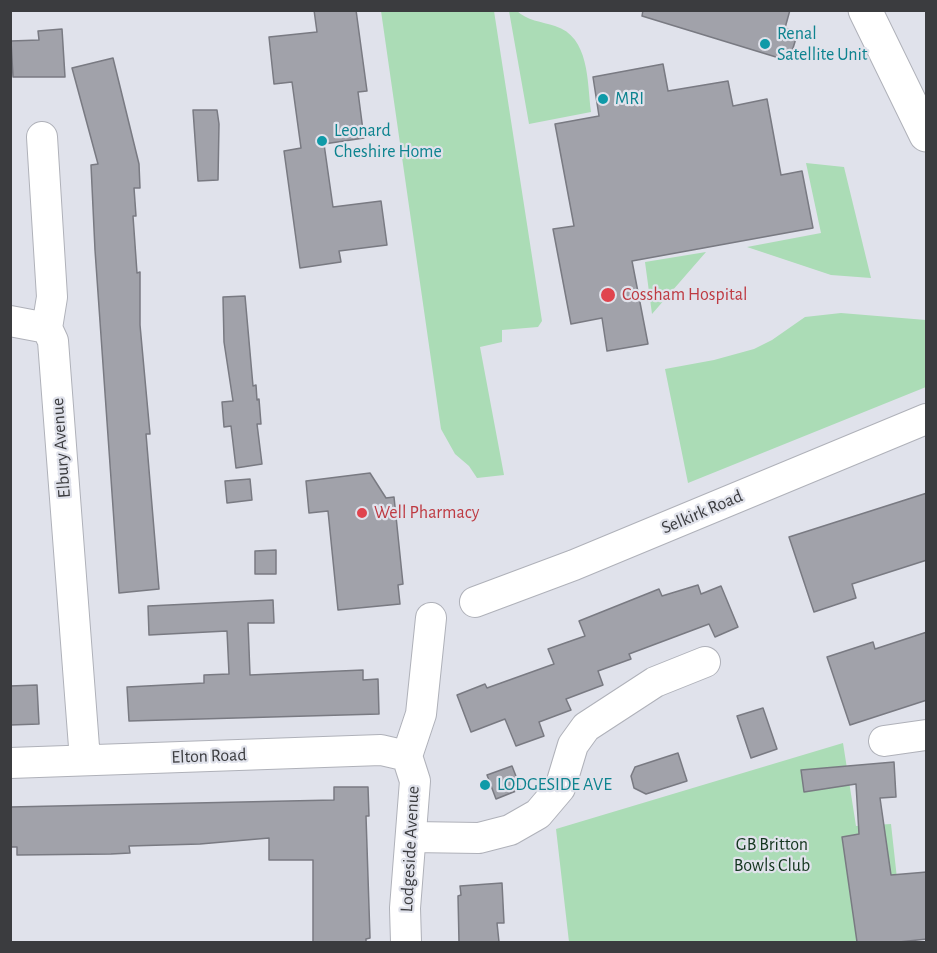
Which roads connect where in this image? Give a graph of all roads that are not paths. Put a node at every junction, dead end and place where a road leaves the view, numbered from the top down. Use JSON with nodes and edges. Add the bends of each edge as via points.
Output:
{"nodes":[{"id":1,"x":865,"y":10,"type":"edge"},
{"id":2,"x":925,"y":126,"type":"edge"},
{"id":3,"x":42,"y":137,"type":"dead end"},
{"id":4,"x":10,"y":321,"type":"edge"},
{"id":5,"x":47,"y":328,"type":"junction"},
{"id":6,"x":927,"y":419,"type":"edge"},
{"id":7,"x":475,"y":602,"type":"dead end"},
{"id":8,"x":431,"y":618,"type":"dead end"},
{"id":9,"x":705,"y":662,"type":"dead end"},
{"id":10,"x":927,"y":735,"type":"edge"},
{"id":11,"x":884,"y":741,"type":"dead end"},
{"id":12,"x":407,"y":756,"type":"junction"},
{"id":13,"x":85,"y":760,"type":"junction"},
{"id":14,"x":10,"y":763,"type":"edge"},
{"id":15,"x":412,"y":837,"type":"junction"},
{"id":16,"x":406,"y":942,"type":"edge"}],
"edges":[{"from":1,"to":2,"type":"main road"},
{"from":3,"to":5,"type":"street","name":"Elbury Avenue","via":[[52,297]]},
{"from":4,"to":5,"type":"street"},
{"from":5,"to":13,"type":"street","name":"Elbury Avenue","via":[[53,341]]},
{"from":6,"to":7,"type":"street","name":"Selkirk Road"},
{"from":8,"to":12,"type":"street","via":[[421,714]]},
{"from":9,"to":15,"type":"street","via":[[655,681],[586,727],[573,745],[560,789],[538,814],[510,830],[479,838]]},
{"from":10,"to":11,"type":"street"},
{"from":12,"to":13,"type":"street","name":"Elton Road","via":[[381,750]]},
{"from":12,"to":15,"type":"street","name":"Lodgeside Avenue","via":[[415,782]]},
{"from":13,"to":14,"type":"street","name":"Elton Road"},
{"from":15,"to":16,"type":"street","name":"Lodgeside Avenue"}]}
